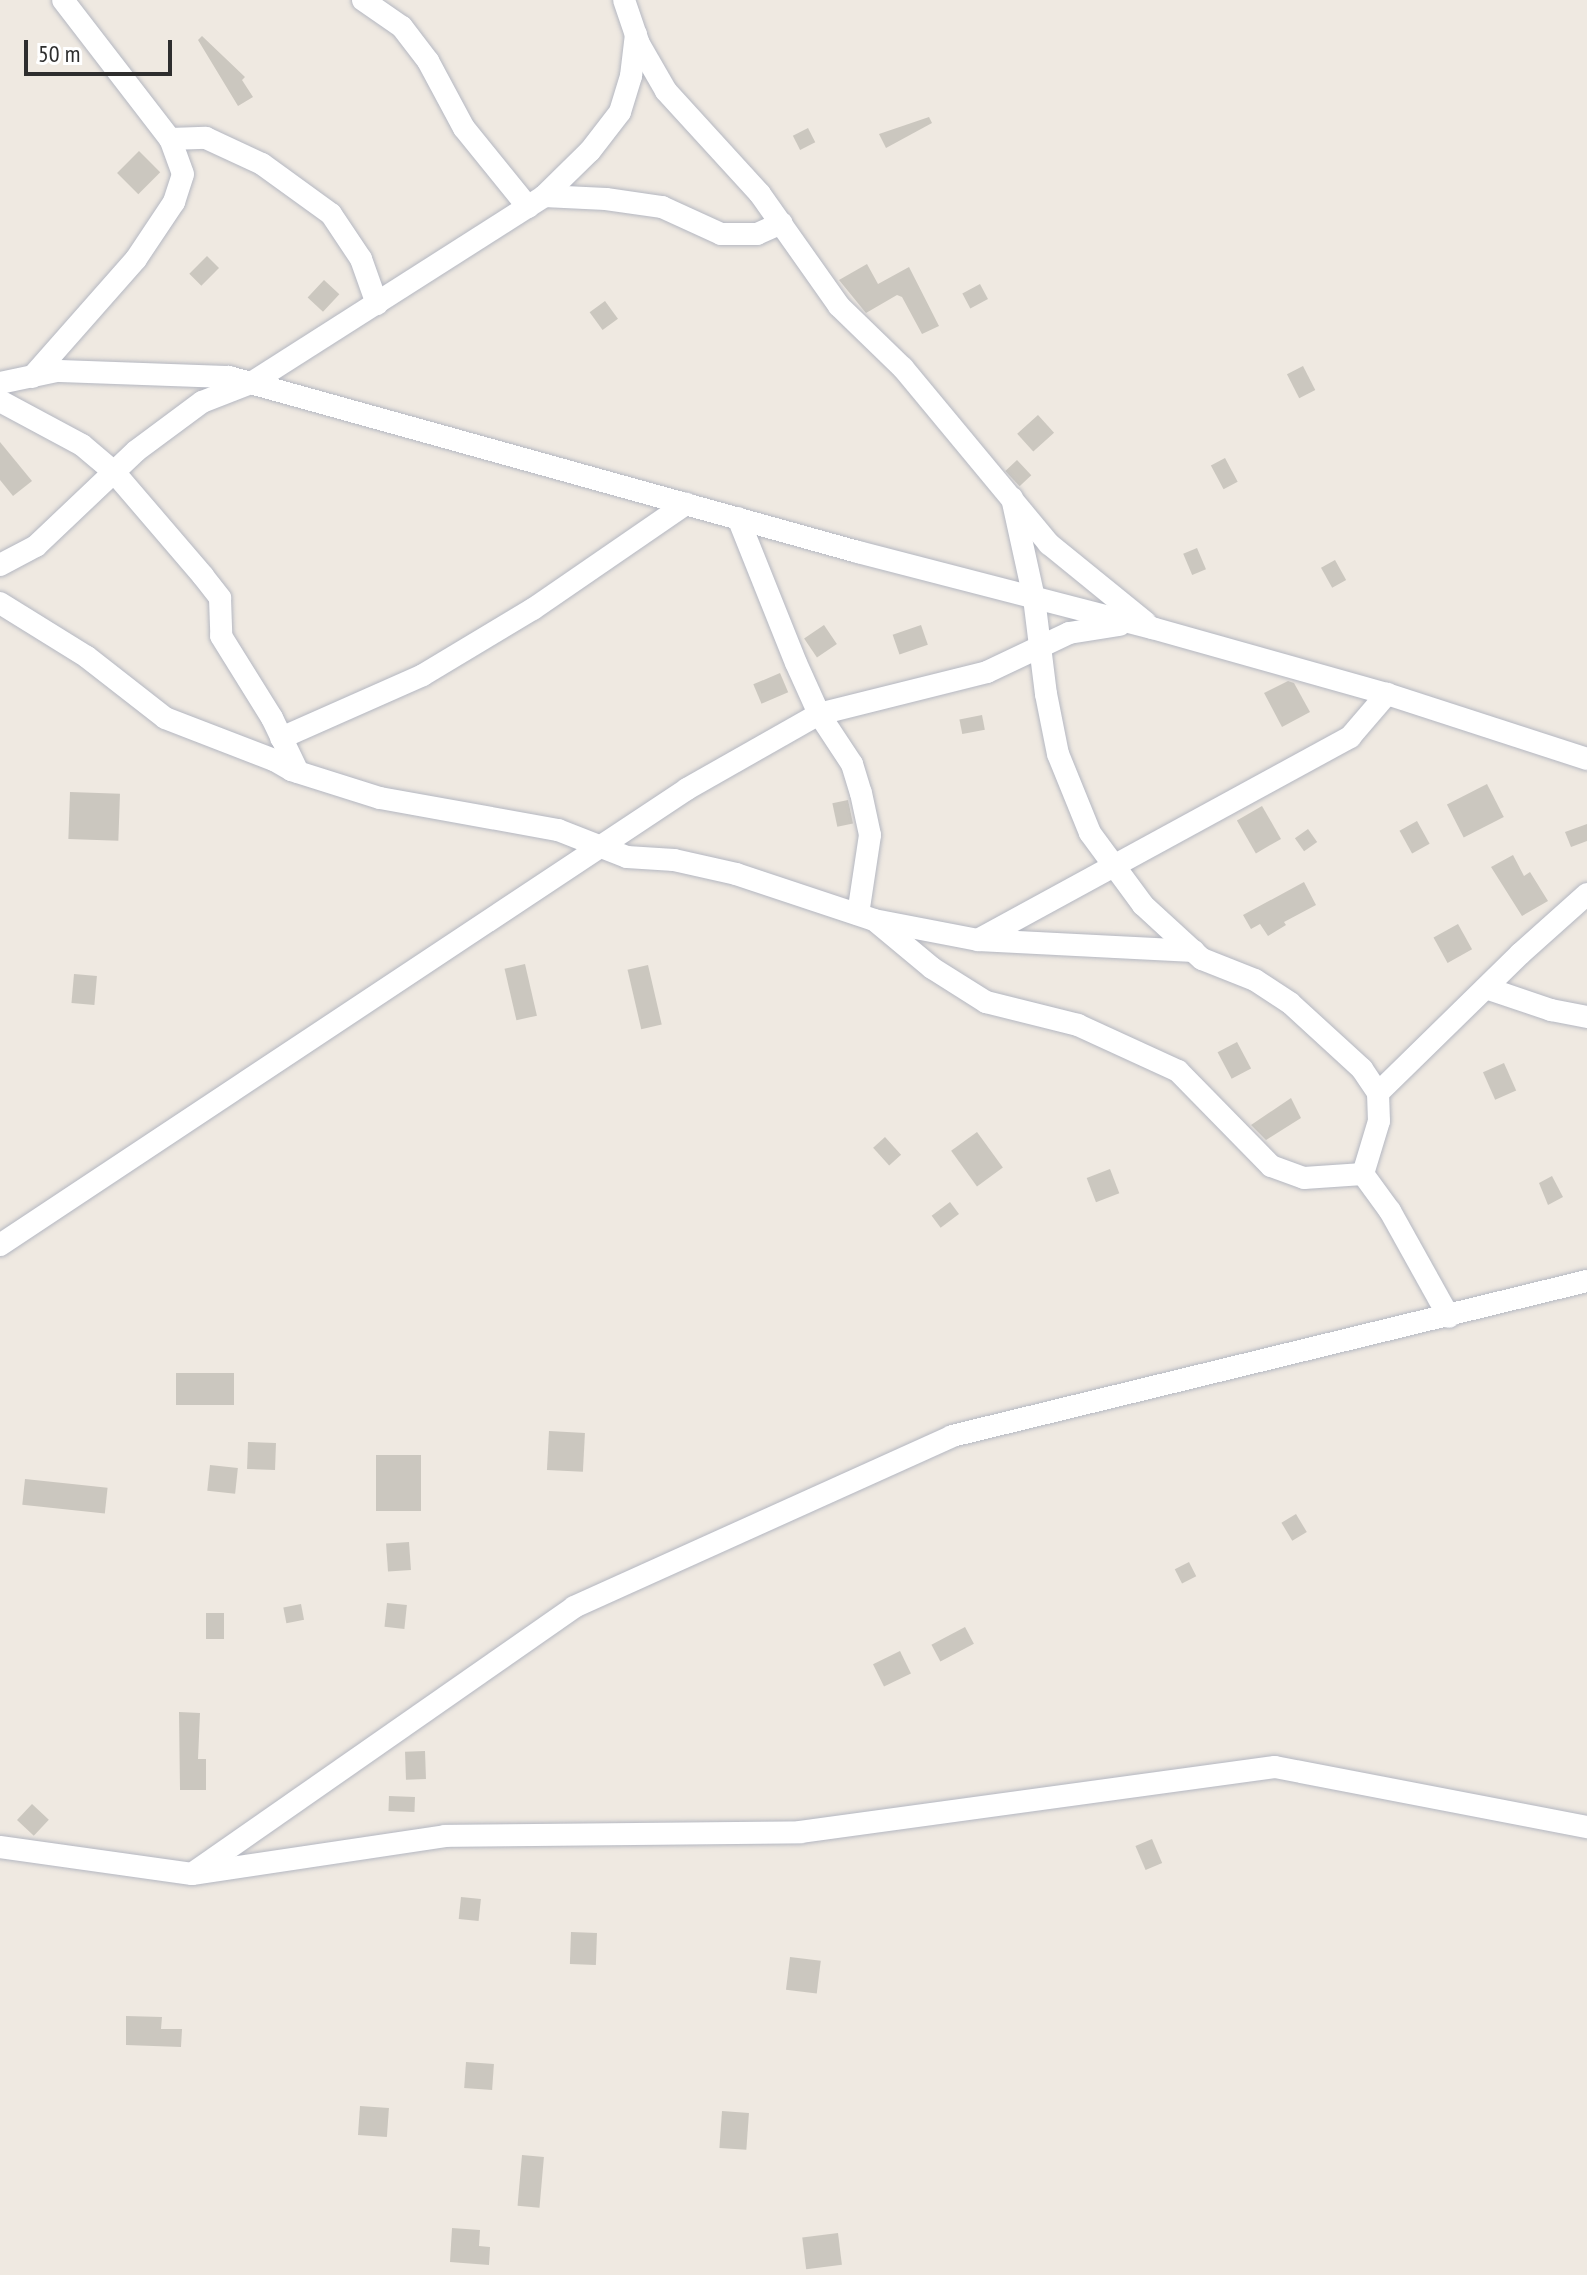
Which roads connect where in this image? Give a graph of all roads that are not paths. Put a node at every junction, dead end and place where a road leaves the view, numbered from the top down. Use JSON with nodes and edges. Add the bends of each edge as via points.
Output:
{"nodes":[{"id":1,"x":63,"y":0,"type":"edge"},
{"id":2,"x":363,"y":0,"type":"edge"},
{"id":3,"x":624,"y":0,"type":"edge"},
{"id":4,"x":636,"y":34,"type":"junction"},
{"id":5,"x":170,"y":139,"type":"junction"},
{"id":6,"x":536,"y":201,"type":"junction"},
{"id":7,"x":782,"y":223,"type":"junction"},
{"id":8,"x":377,"y":304,"type":"junction"},
{"id":9,"x":32,"y":377,"type":"junction"},
{"id":10,"x":0,"y":383,"type":"edge"},
{"id":11,"x":251,"y":383,"type":"junction"},
{"id":12,"x":0,"y":401,"type":"edge"},
{"id":13,"x":114,"y":472,"type":"junction"},
{"id":14,"x":1012,"y":498,"type":"junction"},
{"id":15,"x":686,"y":504,"type":"junction"},
{"id":16,"x":738,"y":518,"type":"junction"},
{"id":17,"x":0,"y":565,"type":"edge"},
{"id":18,"x":1034,"y":598,"type":"junction"},
{"id":19,"x":0,"y":603,"type":"edge"},
{"id":20,"x":1152,"y":628,"type":"junction"},
{"id":21,"x":1040,"y":646,"type":"junction"},
{"id":22,"x":1387,"y":694,"type":"junction"},
{"id":23,"x":819,"y":714,"type":"junction"},
{"id":24,"x":281,"y":738,"type":"junction"},
{"id":25,"x":1587,"y":759,"type":"edge"},
{"id":26,"x":298,"y":772,"type":"junction"},
{"id":27,"x":602,"y":849,"type":"junction"},
{"id":28,"x":1114,"y":863,"type":"junction"},
{"id":29,"x":1587,"y":894,"type":"edge"},
{"id":30,"x":866,"y":917,"type":"junction"},
{"id":31,"x":978,"y":940,"type":"junction"},
{"id":32,"x":1194,"y":951,"type":"junction"},
{"id":33,"x":1486,"y":988,"type":"junction"},
{"id":34,"x":1587,"y":1017,"type":"edge"},
{"id":35,"x":1378,"y":1093,"type":"junction"},
{"id":36,"x":1363,"y":1174,"type":"junction"},
{"id":37,"x":0,"y":1245,"type":"edge"},
{"id":38,"x":1587,"y":1281,"type":"edge"},
{"id":39,"x":1449,"y":1317,"type":"junction"},
{"id":40,"x":1587,"y":1827,"type":"edge"},
{"id":41,"x":0,"y":1847,"type":"edge"},
{"id":42,"x":192,"y":1874,"type":"junction"}],
"edges":[{"from":1,"to":5,"type":"street"},
{"from":2,"to":6,"type":"street","via":[[402,27],[428,61],[464,128]]},
{"from":3,"to":4,"type":"street"},
{"from":4,"to":6,"type":"street","via":[[620,112],[590,151]]},
{"from":4,"to":7,"type":"street","via":[[666,91]]},
{"from":5,"to":8,"type":"street","via":[[206,138],[262,164],[331,214],[361,259]]},
{"from":5,"to":9,"type":"street","via":[[183,174],[174,202],[136,259]]},
{"from":6,"to":7,"type":"street","via":[[606,199],[662,207],[721,234],[757,234]]},
{"from":6,"to":8,"type":"street"},
{"from":7,"to":14,"type":"street","via":[[839,306],[903,368]]},
{"from":8,"to":11,"type":"street"},
{"from":9,"to":10,"type":"street"},
{"from":9,"to":11,"type":"street","via":[[57,371],[229,377]]},
{"from":11,"to":13,"type":"street","via":[[202,402]]},
{"from":11,"to":15,"type":"street"},
{"from":12,"to":13,"type":"street","via":[[82,445]]},
{"from":13,"to":17,"type":"street","via":[[36,546]]},
{"from":13,"to":24,"type":"street","via":[[220,598],[221,636]]},
{"from":14,"to":18,"type":"street"},
{"from":14,"to":20,"type":"street","via":[[1049,544]]},
{"from":15,"to":16,"type":"street"},
{"from":15,"to":24,"type":"street","via":[[533,609],[423,675]]},
{"from":16,"to":18,"type":"street"},
{"from":16,"to":23,"type":"street"},
{"from":18,"to":20,"type":"street"},
{"from":18,"to":21,"type":"street"},
{"from":19,"to":26,"type":"street","via":[[87,657],[165,718]]},
{"from":20,"to":21,"type":"street","via":[[1109,624]]},
{"from":20,"to":22,"type":"street"},
{"from":21,"to":23,"type":"street","via":[[987,672]]},
{"from":21,"to":28,"type":"street","via":[[1058,754],[1090,833]]},
{"from":22,"to":25,"type":"street"},
{"from":22,"to":28,"type":"street","via":[[1350,737]]},
{"from":23,"to":27,"type":"street","via":[[687,789]]},
{"from":23,"to":30,"type":"street","via":[[852,764],[870,835]]},
{"from":24,"to":26,"type":"street"},
{"from":26,"to":27,"type":"street","via":[[380,798],[558,830]]},
{"from":27,"to":30,"type":"street","via":[[736,874]]},
{"from":27,"to":37,"type":"street"},
{"from":28,"to":31,"type":"street"},
{"from":28,"to":32,"type":"street","via":[[1143,905]]},
{"from":29,"to":33,"type":"street"},
{"from":30,"to":31,"type":"street"},
{"from":30,"to":36,"type":"street","via":[[986,1002],[1078,1025],[1178,1071],[1271,1166],[1304,1178]]},
{"from":31,"to":32,"type":"street"},
{"from":32,"to":35,"type":"street","via":[[1290,1003],[1362,1069]]},
{"from":33,"to":34,"type":"street"},
{"from":33,"to":35,"type":"street"},
{"from":35,"to":36,"type":"street","via":[[1379,1121]]},
{"from":36,"to":39,"type":"street","via":[[1390,1211]]},
{"from":38,"to":39,"type":"street"},
{"from":39,"to":42,"type":"street","via":[[938,1442],[574,1607]]},
{"from":40,"to":42,"type":"street","via":[[1275,1767],[800,1832],[445,1836]]},
{"from":41,"to":42,"type":"street"}]}
